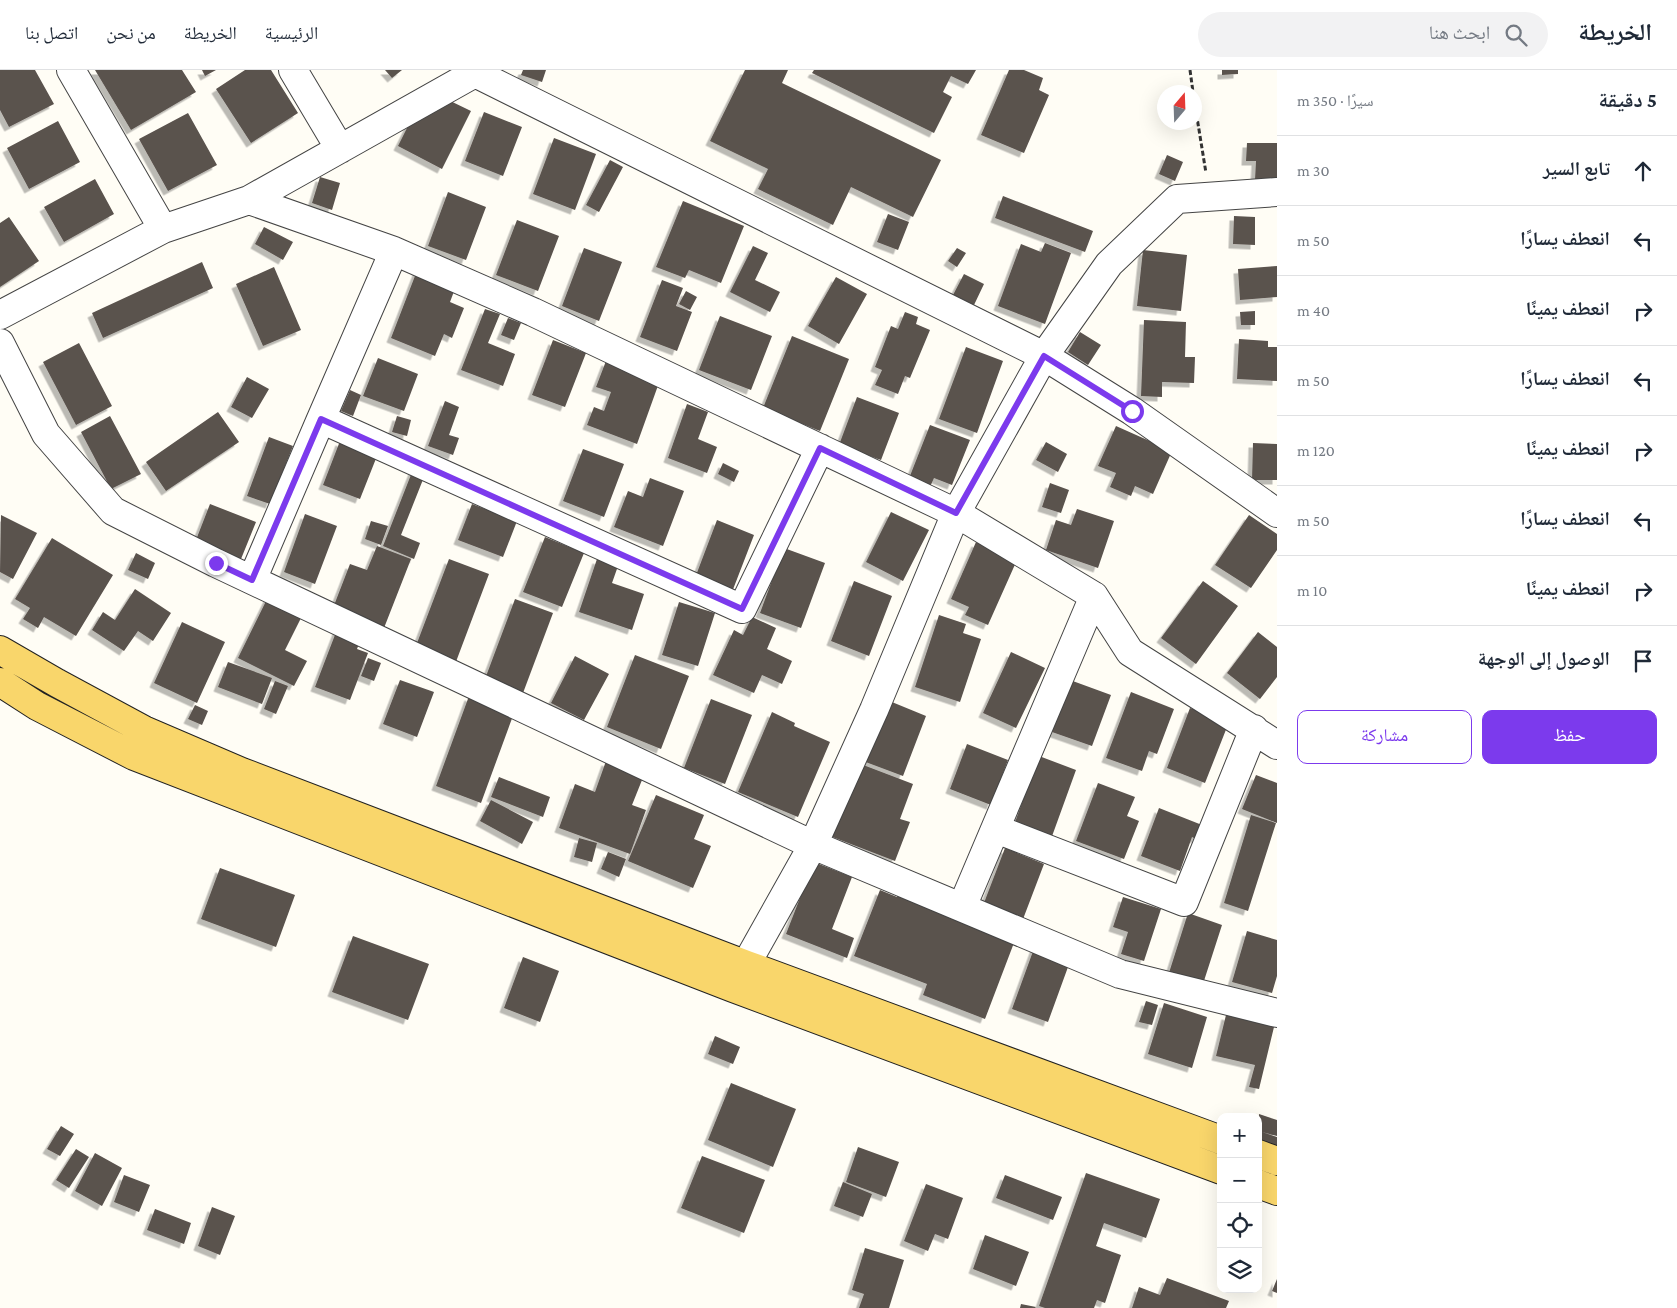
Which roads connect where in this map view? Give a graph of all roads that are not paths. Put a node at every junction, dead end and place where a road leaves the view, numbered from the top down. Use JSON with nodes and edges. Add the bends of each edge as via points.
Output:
{"nodes":[{"id":1,"x":70,"y":70,"type":"edge"},
{"id":2,"x":293,"y":70,"type":"edge"},
{"id":3,"x":340,"y":149,"type":"junction"},
{"id":4,"x":1277,"y":192,"type":"edge"},
{"id":5,"x":249,"y":200,"type":"junction"},
{"id":6,"x":163,"y":230,"type":"junction"},
{"id":7,"x":394,"y":251,"type":"junction"},
{"id":8,"x":0,"y":315,"type":"edge"},
{"id":9,"x":0,"y":343,"type":"edge"},
{"id":10,"x":1044,"y":356,"type":"junction"},
{"id":11,"x":321,"y":419,"type":"junction"},
{"id":12,"x":820,"y":448,"type":"junction"},
{"id":13,"x":956,"y":513,"type":"junction"},
{"id":14,"x":1277,"y":513,"type":"edge"},
{"id":15,"x":252,"y":580,"type":"junction"},
{"id":16,"x":1094,"y":596,"type":"junction"},
{"id":17,"x":0,"y":650,"type":"edge"},
{"id":18,"x":0,"y":682,"type":"edge"},
{"id":19,"x":1254,"y":730,"type":"junction"},
{"id":20,"x":1277,"y":745,"type":"edge"},
{"id":21,"x":996,"y":829,"type":"junction"},
{"id":22,"x":813,"y":845,"type":"junction"},
{"id":23,"x":962,"y":907,"type":"junction"},
{"id":24,"x":740,"y":976,"type":"junction"},
{"id":25,"x":1277,"y":1013,"type":"edge"},
{"id":26,"x":1217,"y":1139,"type":"edge"},
{"id":27,"x":1262,"y":1155,"type":"edge"},
{"id":28,"x":1277,"y":1161,"type":"edge"},
{"id":29,"x":1217,"y":1168,"type":"edge"},
{"id":30,"x":1262,"y":1185,"type":"edge"},
{"id":31,"x":1277,"y":1191,"type":"edge"}],
"edges":[{"from":1,"to":6,"type":"street"},
{"from":2,"to":3,"type":"street"},
{"from":3,"to":5,"type":"street"},
{"from":3,"to":10,"type":"street","via":[[475,73]]},
{"from":4,"to":10,"type":"street","via":[[1177,199],[1109,264]]},
{"from":5,"to":6,"type":"street"},
{"from":5,"to":7,"type":"street"},
{"from":6,"to":8,"type":"street"},
{"from":7,"to":11,"type":"street"},
{"from":7,"to":12,"type":"street","via":[[533,312]]},
{"from":9,"to":15,"type":"street","via":[[46,434],[113,511]]},
{"from":10,"to":13,"type":"street"},
{"from":10,"to":14,"type":"street","via":[[1132,411]]},
{"from":11,"to":12,"type":"street","via":[[742,609]]},
{"from":11,"to":15,"type":"street"},
{"from":12,"to":13,"type":"street"},
{"from":13,"to":16,"type":"street"},
{"from":13,"to":22,"type":"street","via":[[874,710]]},
{"from":15,"to":22,"type":"street"},
{"from":16,"to":19,"type":"street","via":[[1130,652]]},
{"from":16,"to":21,"type":"street"},
{"from":17,"to":24,"type":"main road","via":[[144,730]]},
{"from":18,"to":24,"type":"main road","via":[[37,706],[134,756]]},
{"from":19,"to":20,"type":"street"},
{"from":19,"to":21,"type":"street","via":[[1184,902]]},
{"from":21,"to":23,"type":"street"},
{"from":22,"to":23,"type":"street"},
{"from":22,"to":24,"type":"street"},
{"from":23,"to":25,"type":"street","via":[[1120,974]]},
{"from":24,"to":26,"type":"main road"},
{"from":24,"to":29,"type":"main road"},
{"from":27,"to":28,"type":"main road"},
{"from":30,"to":31,"type":"main road"}]}
